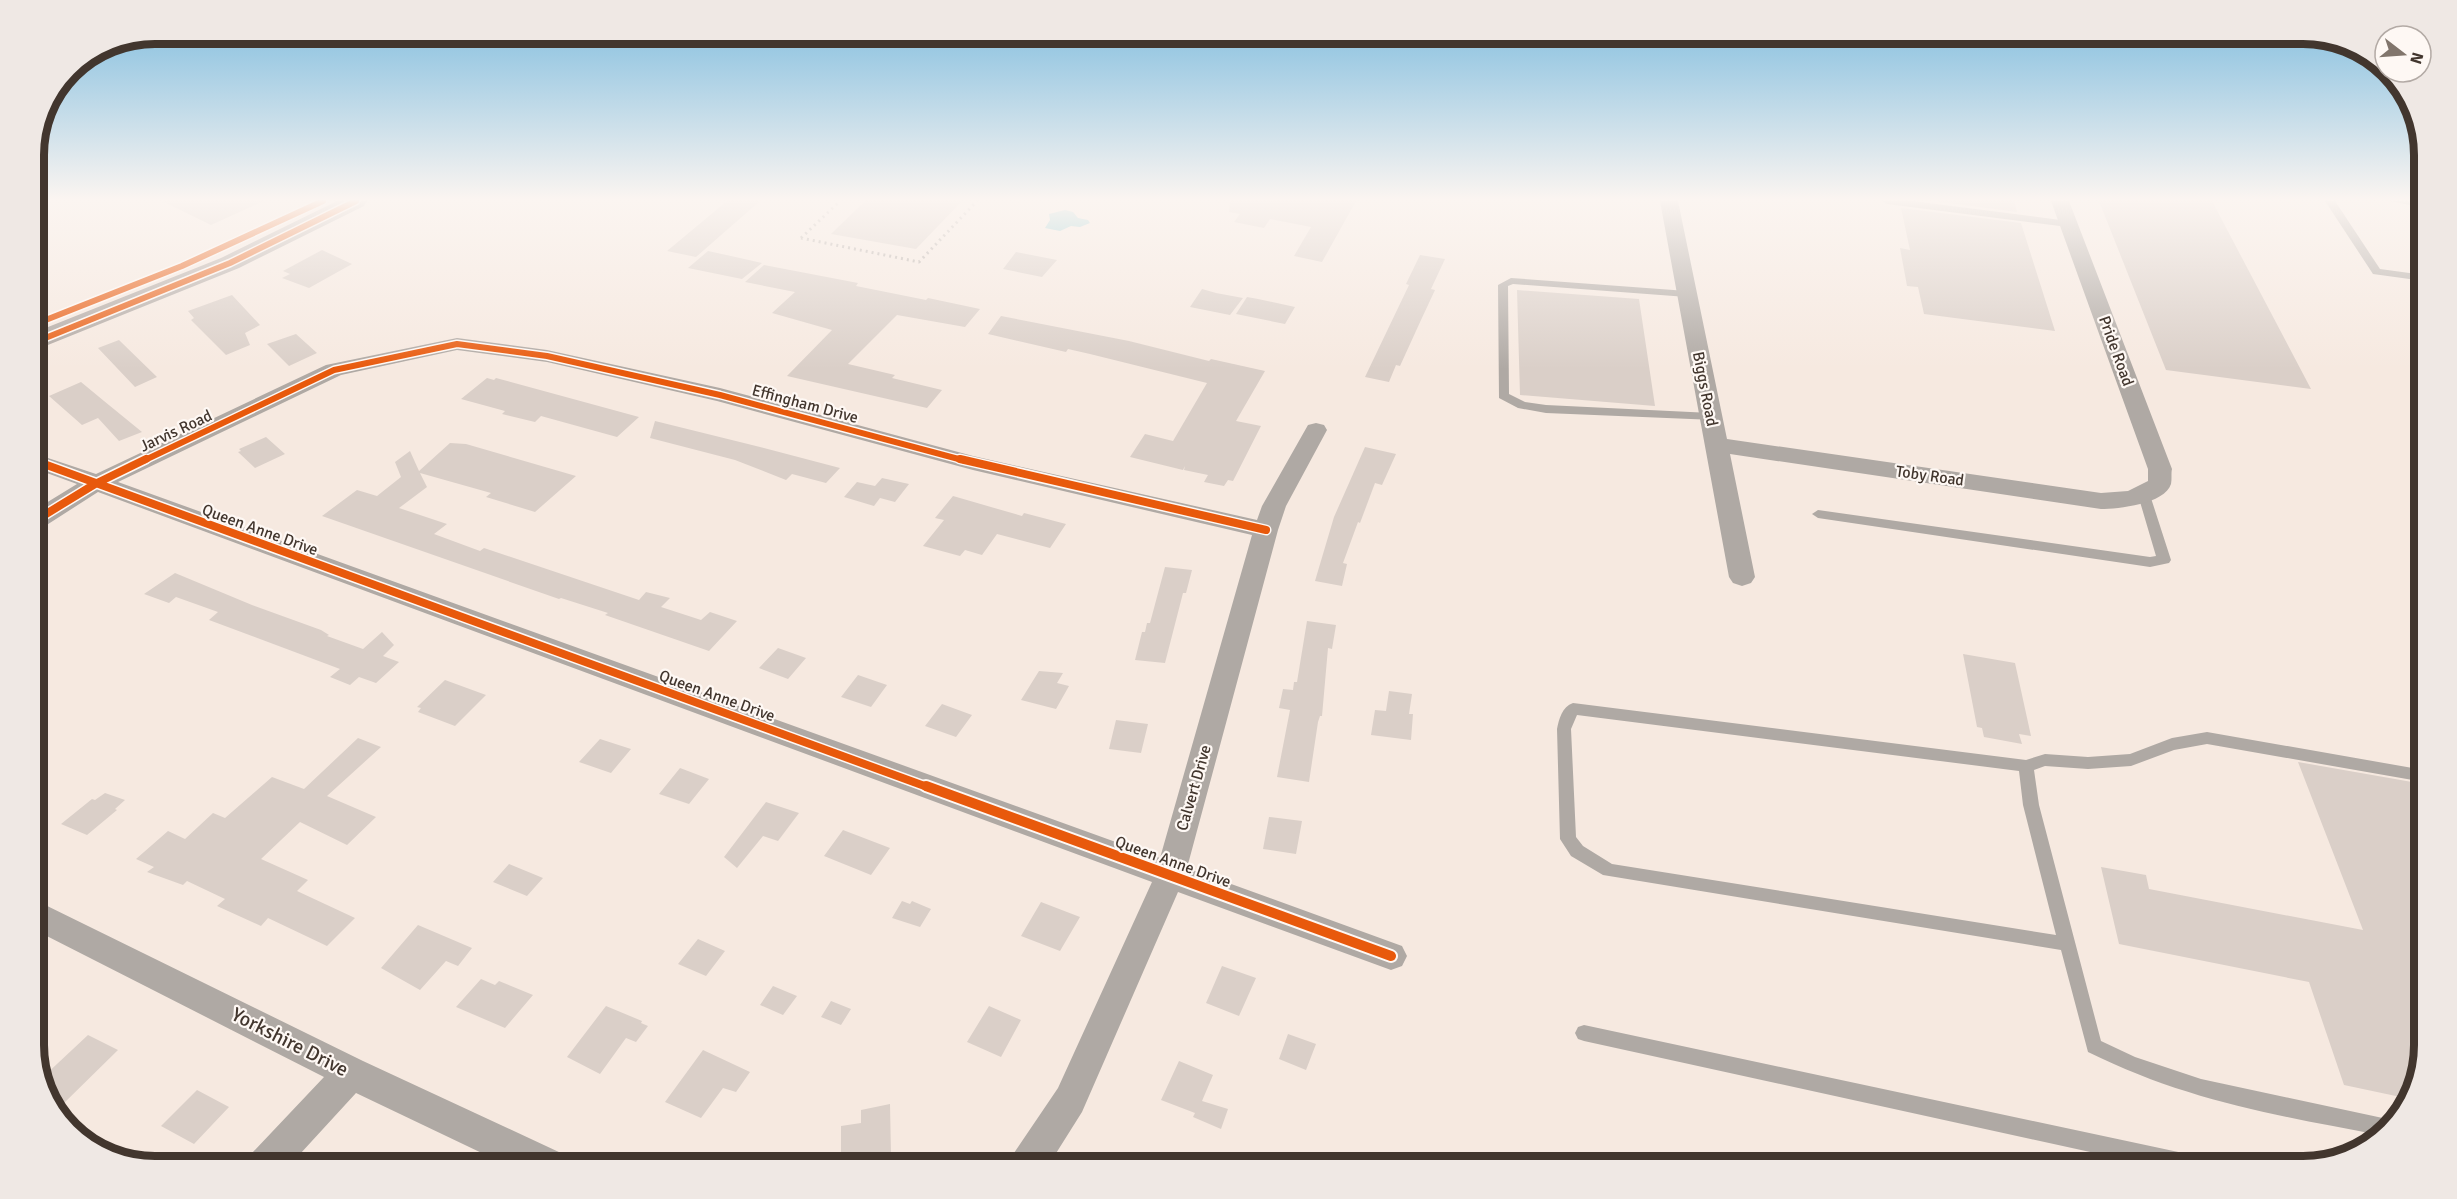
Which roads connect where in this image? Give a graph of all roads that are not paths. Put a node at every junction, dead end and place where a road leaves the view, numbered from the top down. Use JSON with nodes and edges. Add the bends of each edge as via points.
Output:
{"nodes":[{"id":1,"x":202,"y":257,"type":"edge"},
{"id":2,"x":243,"y":257,"type":"edge"},
{"id":3,"x":1680,"y":257,"type":"edge"},
{"id":4,"x":2080,"y":257,"type":"edge"},
{"id":5,"x":2367,"y":257,"type":"edge"},
{"id":6,"x":2413,"y":277,"type":"edge"},
{"id":7,"x":1687,"y":294,"type":"junction"},
{"id":8,"x":44,"y":321,"type":"edge"},
{"id":9,"x":44,"y":339,"type":"edge"},
{"id":10,"x":334,"y":370,"type":"joint"},
{"id":11,"x":1711,"y":417,"type":"junction"},
{"id":12,"x":1316,"y":430,"type":"dead end"},
{"id":13,"x":1716,"y":445,"type":"junction"},
{"id":14,"x":44,"y":464,"type":"edge"},
{"id":15,"x":95,"y":484,"type":"junction"},
{"id":16,"x":2144,"y":495,"type":"junction"},
{"id":17,"x":1818,"y":514,"type":"dead end"},
{"id":18,"x":44,"y":515,"type":"edge"},
{"id":19,"x":1266,"y":530,"type":"junction"},
{"id":20,"x":1742,"y":577,"type":"dead end"},
{"id":21,"x":2026,"y":766,"type":"junction"},
{"id":22,"x":2414,"y":774,"type":"edge"},
{"id":23,"x":1170,"y":875,"type":"junction"},
{"id":24,"x":44,"y":919,"type":"edge"},
{"id":25,"x":2068,"y":944,"type":"junction"},
{"id":26,"x":1391,"y":956,"type":"dead end"},
{"id":27,"x":1584,"y":1033,"type":"dead end"},
{"id":28,"x":351,"y":1073,"type":"junction"},
{"id":29,"x":2378,"y":1126,"type":"edge"},
{"id":30,"x":274,"y":1156,"type":"edge"},
{"id":31,"x":527,"y":1156,"type":"edge"},
{"id":32,"x":1034,"y":1156,"type":"edge"},
{"id":33,"x":2151,"y":1156,"type":"edge"}],
"edges":[{"from":1,"to":8,"type":"main road"},
{"from":2,"to":9,"type":"main road"},
{"from":3,"to":7,"type":"street","name":"Biggs Road"},
{"from":4,"to":16,"type":"street","name":"Pride Road","via":[[2160,469],[2158,484]]},
{"from":5,"to":6,"type":"lane","via":[[2377,272]]},
{"from":7,"to":11,"type":"street","name":"Biggs Road"},
{"from":7,"to":11,"type":"lane","via":[[1511,281],[1503,285],[1503,396],[1522,405],[1546,409]]},
{"from":10,"to":15,"type":"street","name":"Jarvis Road"},
{"from":10,"to":19,"type":"street","name":"Effingham Drive","via":[[457,344],[547,356],[720,395],[973,463]]},
{"from":11,"to":13,"type":"street","name":"Biggs Road"},
{"from":12,"to":19,"type":"street","name":"Calvert Drive","via":[[1274,506]]},
{"from":13,"to":16,"type":"street","name":"Toby Road","via":[[2101,501],[2126,501]]},
{"from":13,"to":20,"type":"street","name":"Biggs Road"},
{"from":14,"to":15,"type":"street","name":"Queen Anne Drive"},
{"from":15,"to":18,"type":"street","name":"Jarvis Road"},
{"from":15,"to":23,"type":"street","name":"Queen Anne Drive"},
{"from":16,"to":17,"type":"lane","via":[[2164,560],[2150,562]]},
{"from":19,"to":23,"type":"street","name":"Calvert Drive"},
{"from":21,"to":22,"type":"lane","via":[[2045,760],[2088,764],[2131,760],[2172,744],[2207,738]]},
{"from":21,"to":25,"type":"lane","via":[[2031,805]]},
{"from":21,"to":25,"type":"lane","via":[[1573,710],[1564,729],[1568,839],[1577,851],[1609,870]]},
{"from":23,"to":26,"type":"street","name":"Queen Anne Drive"},
{"from":23,"to":32,"type":"street","name":"Calvert Drive","via":[[1070,1100]]},
{"from":24,"to":28,"type":"street","name":"Yorkshire Drive"},
{"from":25,"to":29,"type":"lane","via":[[2094,1046],[2130,1065],[2207,1092]]},
{"from":27,"to":33,"type":"lane"},
{"from":28,"to":30,"type":"street"},
{"from":28,"to":31,"type":"street","name":"Yorkshire Drive"}]}
